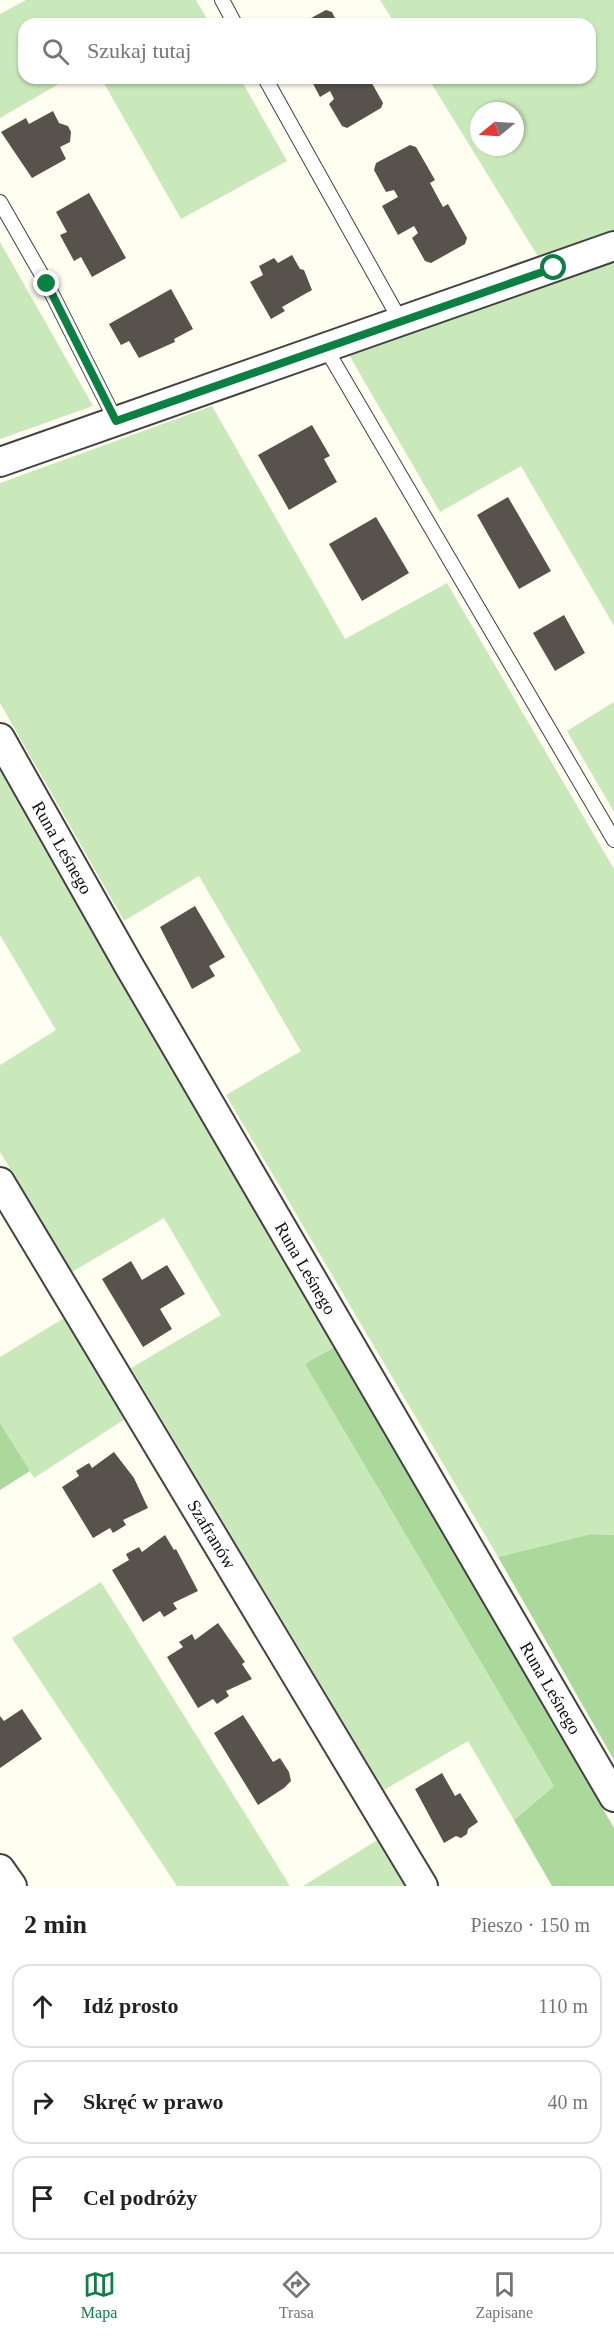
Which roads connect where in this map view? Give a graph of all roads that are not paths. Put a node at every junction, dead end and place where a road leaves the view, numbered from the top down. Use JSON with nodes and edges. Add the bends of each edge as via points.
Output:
{"nodes":[{"id":1,"x":222,"y":0,"type":"edge"},
{"id":2,"x":232,"y":18,"type":"edge"},
{"id":3,"x":268,"y":84,"type":"edge"},
{"id":4,"x":0,"y":202,"type":"edge"},
{"id":5,"x":614,"y":246,"type":"edge"},
{"id":6,"x":400,"y":320,"type":"junction"},
{"id":7,"x":325,"y":347,"type":"junction"},
{"id":8,"x":116,"y":421,"type":"junction"},
{"id":9,"x":0,"y":462,"type":"edge"},
{"id":10,"x":0,"y":738,"type":"edge"},
{"id":11,"x":614,"y":840,"type":"edge"},
{"id":12,"x":0,"y":1182,"type":"edge"},
{"id":13,"x":614,"y":1797,"type":"edge"},
{"id":14,"x":0,"y":1869,"type":"edge"},
{"id":15,"x":12,"y":1886,"type":"edge"},
{"id":16,"x":423,"y":1886,"type":"edge"}],
"edges":[{"from":1,"to":2,"type":"lane"},
{"from":3,"to":6,"type":"lane"},
{"from":4,"to":8,"type":"lane","via":[[47,284]]},
{"from":5,"to":6,"type":"street"},
{"from":6,"to":7,"type":"street"},
{"from":7,"to":8,"type":"street"},
{"from":7,"to":11,"type":"lane"},
{"from":8,"to":9,"type":"street"},
{"from":10,"to":13,"type":"street","name":"Runa Leśnego"},
{"from":12,"to":16,"type":"street","name":"Szafranów"},
{"from":14,"to":15,"type":"street"}]}
